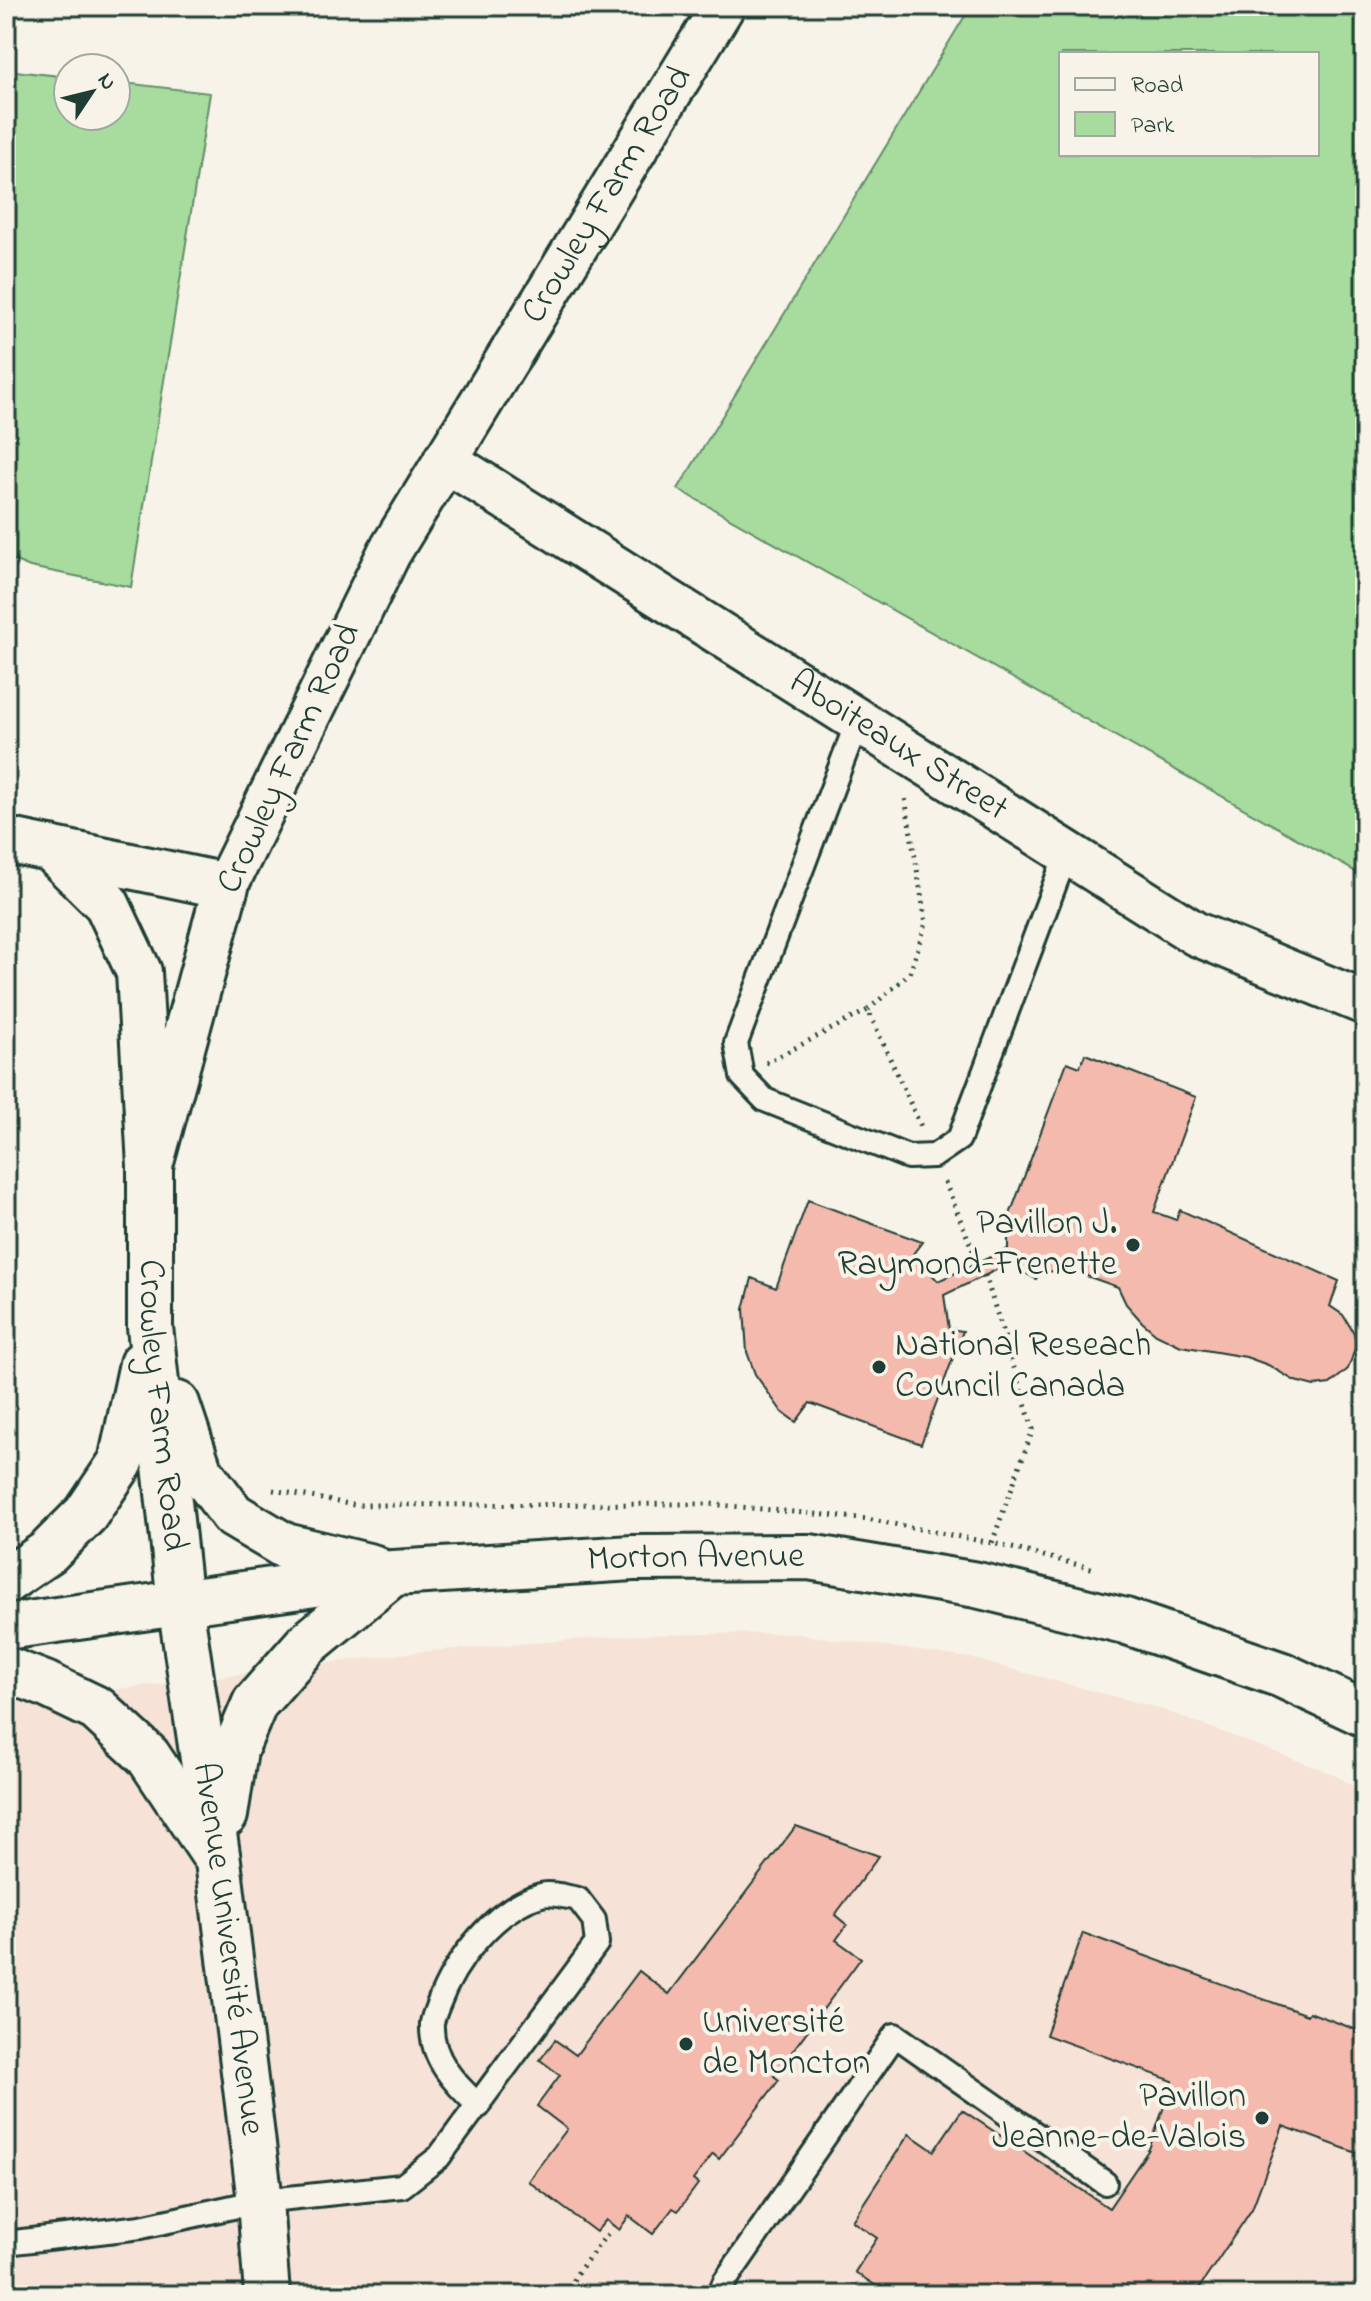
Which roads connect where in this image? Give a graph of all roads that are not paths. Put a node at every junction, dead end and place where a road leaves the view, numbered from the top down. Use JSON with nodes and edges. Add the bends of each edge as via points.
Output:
{"nodes":[{"id":1,"x":723,"y":6,"type":"edge"},
{"id":2,"x":445,"y":460,"type":"junction"},
{"id":3,"x":858,"y":720,"type":"junction"},
{"id":4,"x":6,"y":840,"type":"edge"},
{"id":5,"x":51,"y":849,"type":"junction"},
{"id":6,"x":1067,"y":852,"type":"junction"},
{"id":7,"x":226,"y":886,"type":"junction"},
{"id":8,"x":1365,"y":1003,"type":"edge"},
{"id":9,"x":150,"y":1166,"type":"junction"},
{"id":10,"x":150,"y":1327,"type":"junction"},
{"id":11,"x":394,"y":1573,"type":"junction"},
{"id":12,"x":6,"y":1581,"type":"edge"},
{"id":13,"x":180,"y":1603,"type":"junction"},
{"id":14,"x":6,"y":1627,"type":"edge"},
{"id":15,"x":6,"y":1669,"type":"edge"},
{"id":16,"x":1365,"y":1714,"type":"edge"},
{"id":17,"x":218,"y":1861,"type":"junction"},
{"id":18,"x":479,"y":2106,"type":"junction"},
{"id":19,"x":1105,"y":2183,"type":"dead end"},
{"id":20,"x":260,"y":2201,"type":"junction"},
{"id":21,"x":6,"y":2243,"type":"edge"},
{"id":22,"x":267,"y":2295,"type":"edge"},
{"id":23,"x":719,"y":2295,"type":"edge"}],
"edges":[{"from":1,"to":2,"type":"street","name":"Crowley Farm Road"},
{"from":2,"to":3,"type":"street","name":"Aboiteaux Street"},
{"from":2,"to":7,"type":"street","name":"Crowley Farm Road","via":[[389,553]]},
{"from":3,"to":6,"type":"street","name":"Aboiteaux Street"},
{"from":3,"to":6,"type":"lane","via":[[736,1043],[742,1076],[765,1100],[908,1157],[934,1156],[959,1139]]},
{"from":4,"to":5,"type":"main road"},
{"from":5,"to":7,"type":"main road"},
{"from":5,"to":9,"type":"main road","via":[[107,904],[139,972]]},
{"from":6,"to":8,"type":"street","name":"Aboiteaux Street","via":[[1196,934]]},
{"from":7,"to":9,"type":"main road","name":"Crowley Farm Road"},
{"from":9,"to":10,"type":"main road","name":"Crowley Farm Road"},
{"from":10,"to":11,"type":"main road","via":[[199,1470],[233,1515],[285,1546]]},
{"from":10,"to":12,"type":"main road","via":[[121,1462],[86,1514],[48,1552]]},
{"from":10,"to":13,"type":"main road","name":"Crowley Farm Road"},
{"from":11,"to":13,"type":"main road","name":"Morton Avenue"},
{"from":11,"to":16,"type":"main road","name":"Morton Avenue","via":[[633,1558],[809,1557],[977,1585],[1125,1621],[1282,1675]]},
{"from":11,"to":17,"type":"main road","via":[[306,1645],[255,1703],[235,1750]]},
{"from":13,"to":14,"type":"main road","name":"Morton Avenue"},
{"from":13,"to":17,"type":"main road","name":"Avenue Université Avenue"},
{"from":15,"to":17,"type":"main road","via":[[97,1709],[148,1756]]},
{"from":17,"to":20,"type":"main road","name":"Avenue Université Avenue"},
{"from":18,"to":18,"type":"lane","via":[[457,2086],[438,2057],[432,2022],[446,1983],[479,1937],[508,1912],[543,1894],[578,1899],[594,1920],[597,1943]]},
{"from":18,"to":20,"type":"lane","via":[[439,2157],[402,2186]]},
{"from":19,"to":23,"type":"lane","via":[[895,2035]]},
{"from":20,"to":21,"type":"lane","via":[[141,2227]]},
{"from":20,"to":22,"type":"main road","name":"Avenue Université Avenue"}]}
